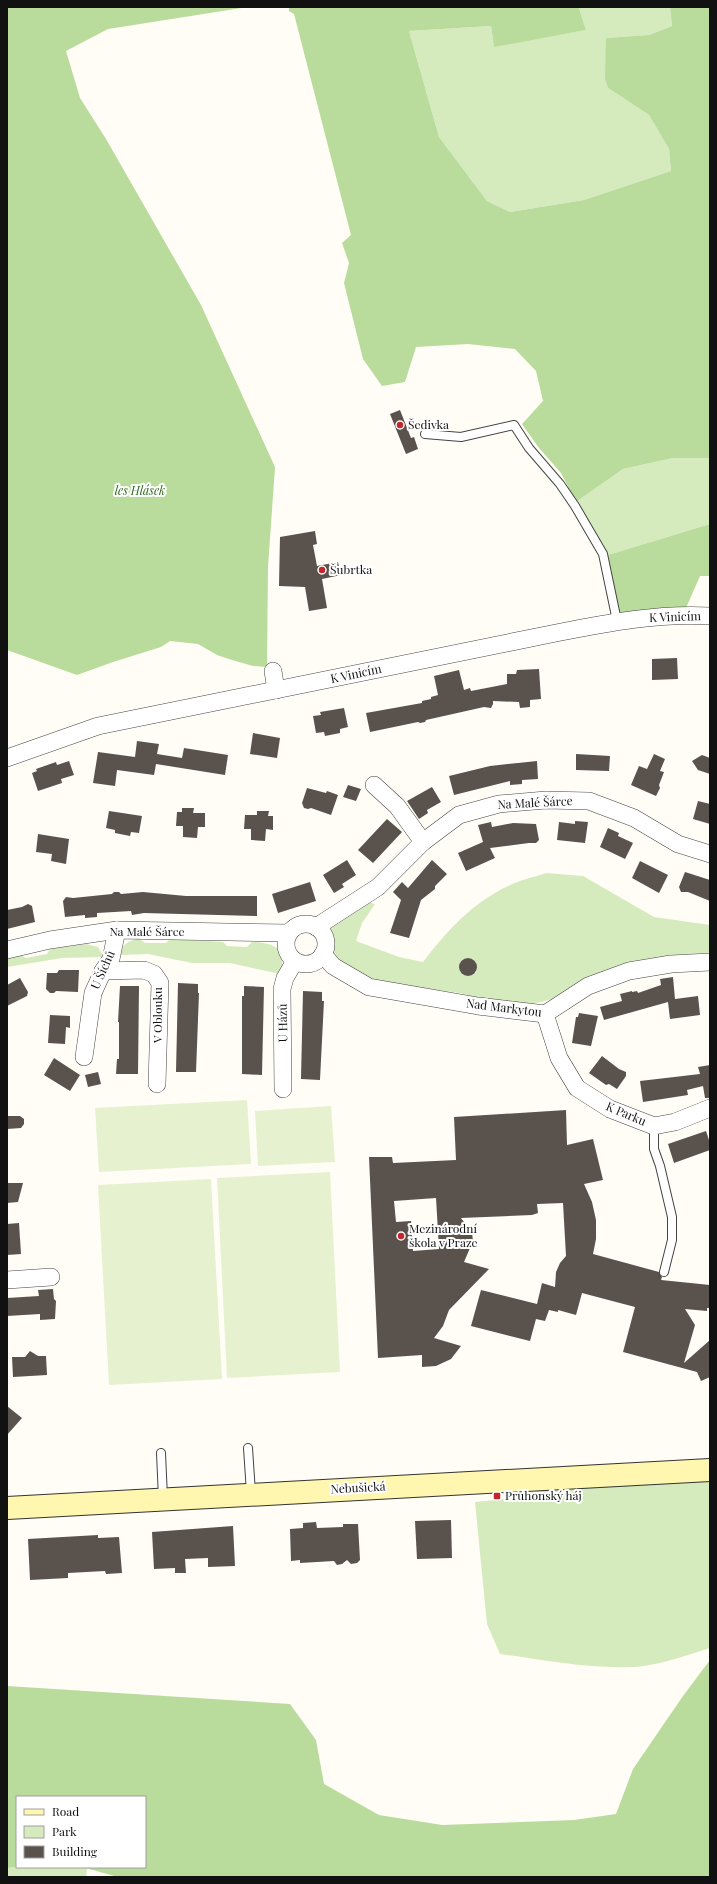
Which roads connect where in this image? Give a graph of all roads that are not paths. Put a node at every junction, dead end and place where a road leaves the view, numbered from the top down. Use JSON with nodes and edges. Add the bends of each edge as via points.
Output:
{"nodes":[{"id":1,"x":425,"y":434,"type":"dead end"},
{"id":2,"x":710,"y":616,"type":"edge"},
{"id":3,"x":617,"y":621,"type":"junction"},
{"id":4,"x":273,"y":671,"type":"dead end"},
{"id":5,"x":276,"y":690,"type":"junction"},
{"id":6,"x":7,"y":758,"type":"edge"},
{"id":7,"x":374,"y":785,"type":"dead end"},
{"id":8,"x":423,"y":842,"type":"junction"},
{"id":9,"x":710,"y":854,"type":"edge"},
{"id":10,"x":316,"y":927,"type":"junction"},
{"id":11,"x":117,"y":930,"type":"junction"},
{"id":12,"x":289,"y":934,"type":"junction"},
{"id":13,"x":7,"y":950,"type":"edge"},
{"id":14,"x":323,"y":954,"type":"junction"},
{"id":15,"x":295,"y":961,"type":"junction"},
{"id":16,"x":710,"y":962,"type":"edge"},
{"id":17,"x":103,"y":971,"type":"junction"},
{"id":18,"x":545,"y":1014,"type":"junction"},
{"id":19,"x":84,"y":1057,"type":"dead end"},
{"id":20,"x":157,"y":1084,"type":"dead end"},
{"id":21,"x":283,"y":1089,"type":"dead end"},
{"id":22,"x":710,"y":1108,"type":"edge"},
{"id":23,"x":654,"y":1126,"type":"junction"},
{"id":24,"x":664,"y":1272,"type":"dead end"},
{"id":25,"x":50,"y":1277,"type":"dead end"},
{"id":26,"x":7,"y":1280,"type":"edge"},
{"id":27,"x":248,"y":1448,"type":"dead end"},
{"id":28,"x":161,"y":1453,"type":"dead end"},
{"id":29,"x":710,"y":1470,"type":"edge"},
{"id":30,"x":252,"y":1494,"type":"junction"},
{"id":31,"x":163,"y":1499,"type":"junction"},
{"id":32,"x":7,"y":1508,"type":"edge"}],
"edges":[{"from":1,"to":3,"type":"lane","via":[[461,437],[514,425],[529,448],[560,484],[603,554]]},
{"from":2,"to":3,"type":"street","name":"K Vinicím","via":[[685,615]]},
{"from":3,"to":5,"type":"street","name":"K Vinicím"},
{"from":4,"to":5,"type":"street"},
{"from":5,"to":6,"type":"street","name":"K Vinicím","via":[[98,726]]},
{"from":7,"to":8,"type":"street","via":[[397,806]]},
{"from":8,"to":9,"type":"street","name":"Na Malé Šárce","via":[[459,815],[499,804],[546,800],[589,801],[634,818],[678,844]]},
{"from":8,"to":10,"type":"street","name":"Na Malé Šárce","via":[[378,887]]},
{"from":10,"to":12,"type":"street","via":[[310,924],[298,926]]},
{"from":10,"to":14,"type":"street","via":[[326,942]]},
{"from":11,"to":12,"type":"street","name":"Na Malé Šárce"},
{"from":11,"to":13,"type":"street","name":"Na Malé Šárce","via":[[50,940]]},
{"from":11,"to":17,"type":"street","name":"U Šíchů","via":[[111,959]]},
{"from":12,"to":15,"type":"street","via":[[286,945]]},
{"from":14,"to":15,"type":"street","via":[[319,959],[307,964]]},
{"from":14,"to":18,"type":"street","name":"Nad Markytou","via":[[333,966],[369,987],[478,1006]]},
{"from":15,"to":21,"type":"street","name":"U Házů","via":[[282,989]]},
{"from":16,"to":18,"type":"street","name":"Nad Markytou","via":[[671,964],[629,971],[588,986]]},
{"from":17,"to":19,"type":"street","name":"U Šíchů","via":[[93,993]]},
{"from":17,"to":20,"type":"street","name":"V Oblouku","via":[[144,970],[154,974],[160,984]]},
{"from":18,"to":23,"type":"street","name":"K Parku","via":[[559,1058],[577,1088],[610,1109]]},
{"from":22,"to":23,"type":"street","name":"K Parku","via":[[675,1122]]},
{"from":23,"to":24,"type":"lane","via":[[654,1149],[672,1217],[672,1240]]},
{"from":25,"to":26,"type":"street"},
{"from":27,"to":30,"type":"lane"},
{"from":28,"to":31,"type":"lane"},
{"from":29,"to":30,"type":"street","name":"Nebušická"},
{"from":30,"to":31,"type":"street","name":"Nebušická"},
{"from":31,"to":32,"type":"street","name":"Nebušická"}]}
